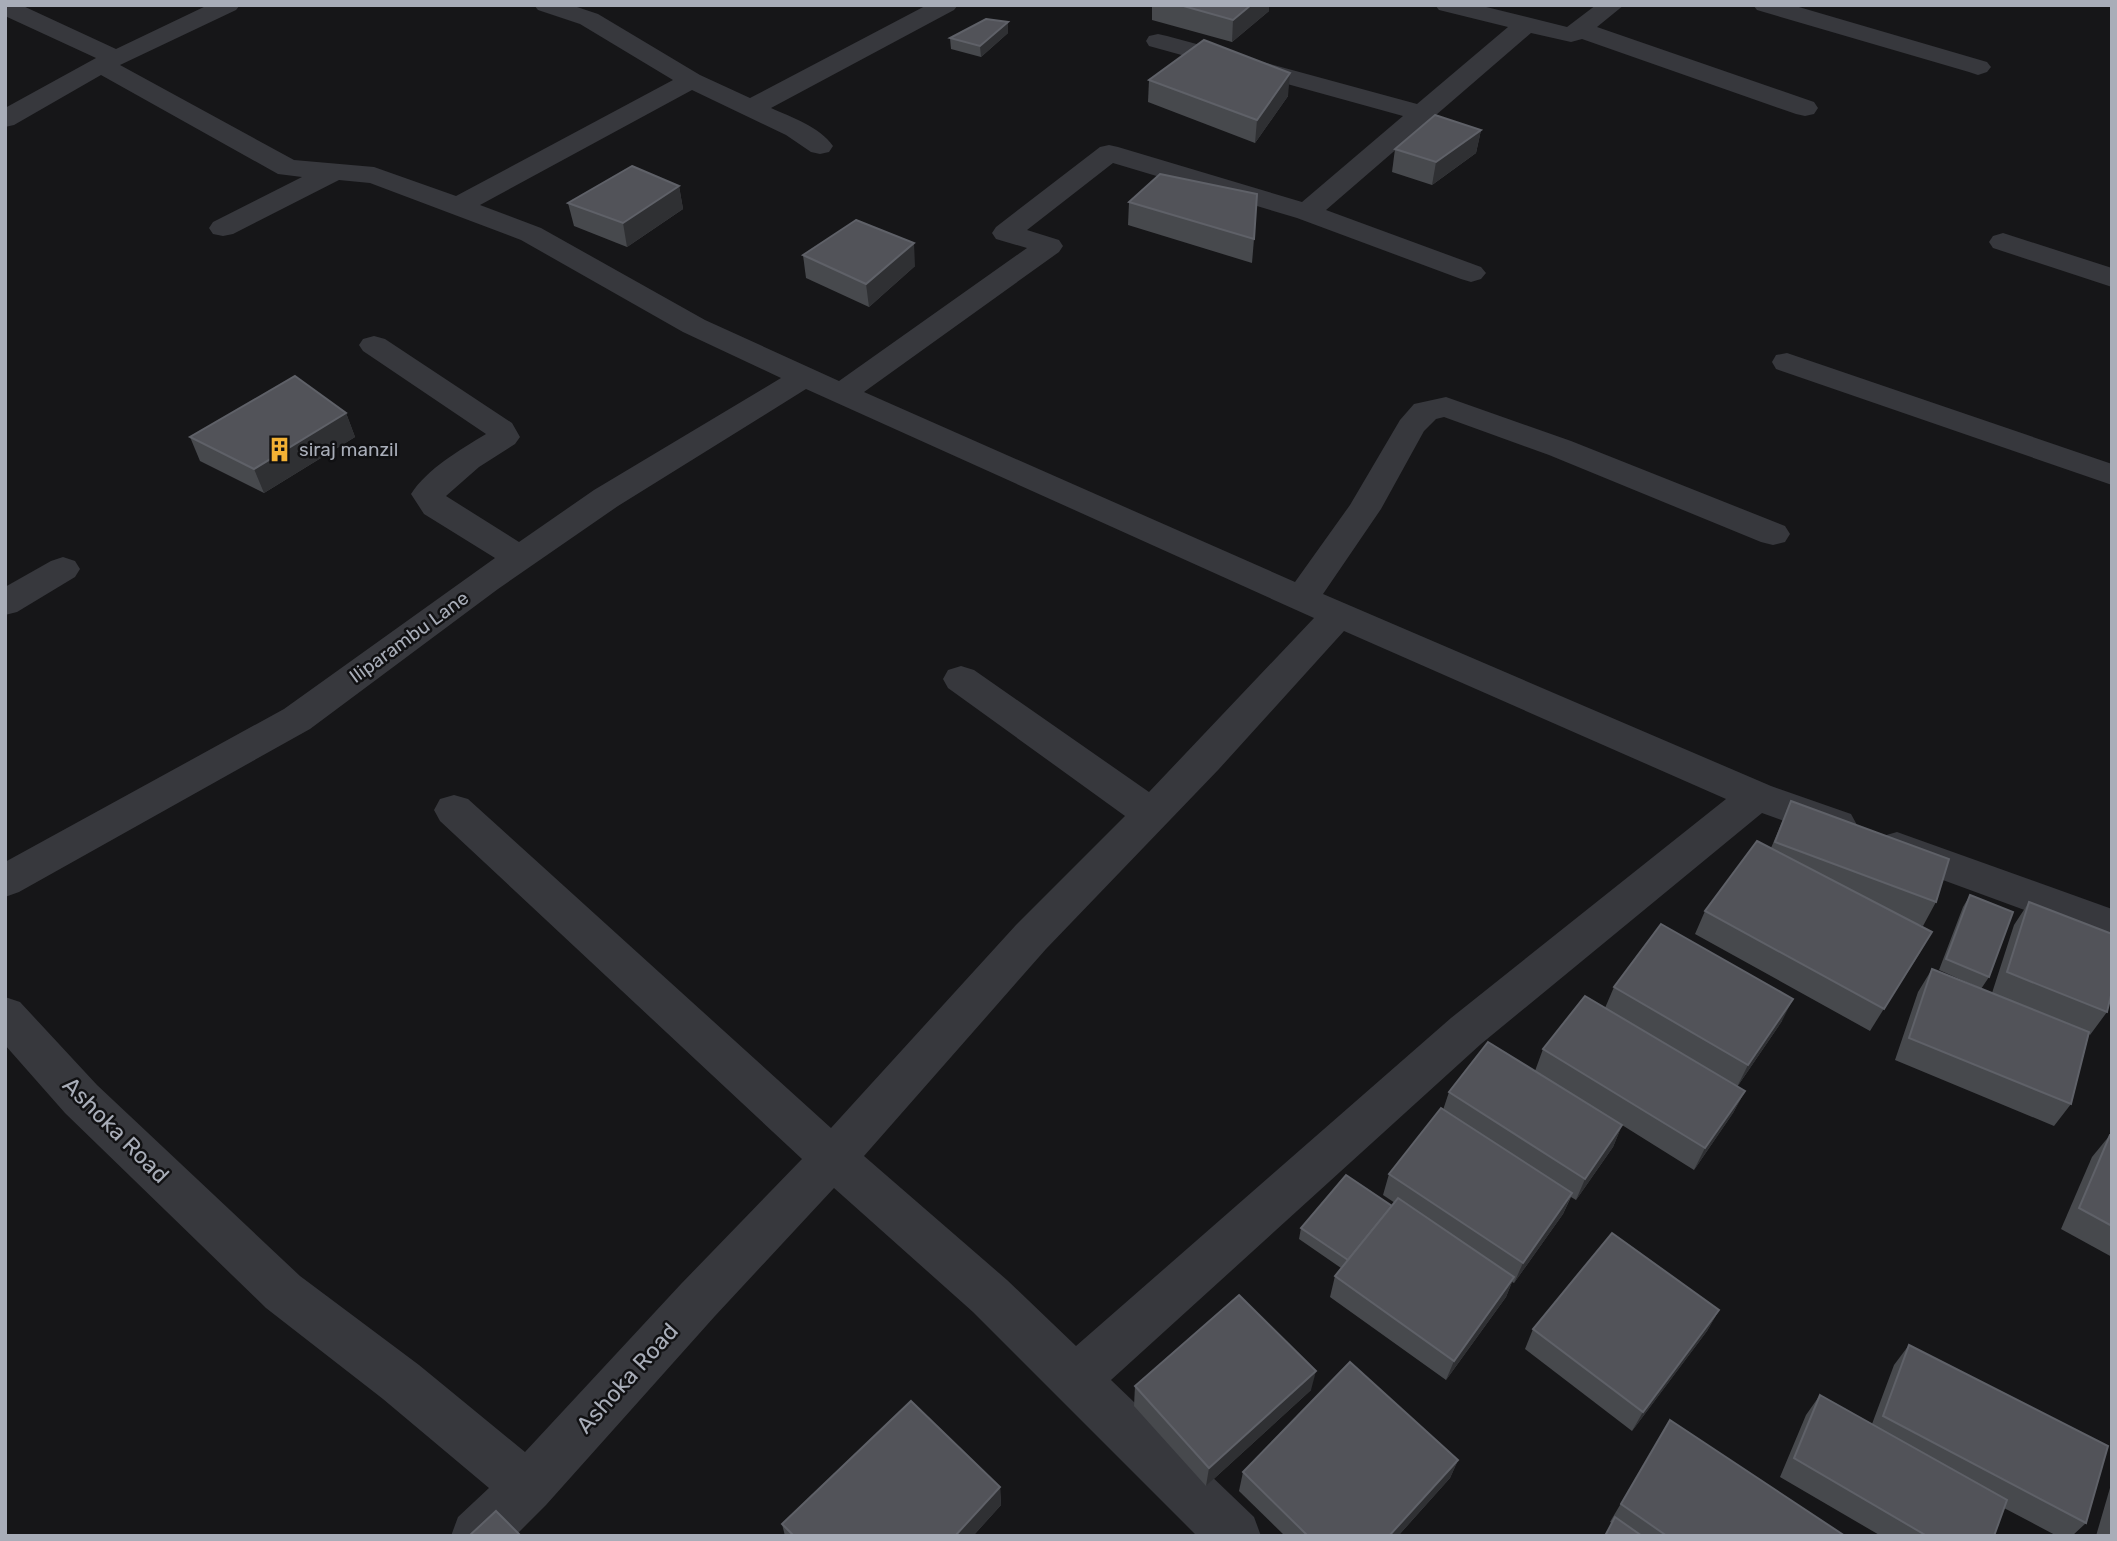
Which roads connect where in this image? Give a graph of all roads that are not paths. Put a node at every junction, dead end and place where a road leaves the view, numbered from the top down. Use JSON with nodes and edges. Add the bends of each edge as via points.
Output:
{"nodes":[{"id":1,"x":228,"y":5,"type":"edge"},
{"id":2,"x":546,"y":5,"type":"edge"},
{"id":3,"x":946,"y":5,"type":"edge"},
{"id":4,"x":1447,"y":5,"type":"edge"},
{"id":5,"x":1612,"y":5,"type":"edge"},
{"id":6,"x":1765,"y":5,"type":"edge"},
{"id":7,"x":5,"y":7,"type":"edge"},
{"id":8,"x":1526,"y":24,"type":"junction"},
{"id":9,"x":1578,"y":29,"type":"junction"},
{"id":10,"x":1158,"y":41,"type":"dead end"},
{"id":11,"x":108,"y":62,"type":"junction"},
{"id":12,"x":1978,"y":66,"type":"dead end"},
{"id":13,"x":691,"y":80,"type":"junction"},
{"id":14,"x":752,"y":108,"type":"junction"},
{"id":15,"x":1805,"y":108,"type":"dead end"},
{"id":16,"x":1422,"y":113,"type":"junction"},
{"id":17,"x":5,"y":119,"type":"edge"},
{"id":18,"x":820,"y":146,"type":"dead end"},
{"id":19,"x":334,"y":172,"type":"junction"},
{"id":20,"x":458,"y":206,"type":"junction"},
{"id":21,"x":1307,"y":212,"type":"junction"},
{"id":22,"x":223,"y":228,"type":"dead end"},
{"id":23,"x":2003,"y":242,"type":"dead end"},
{"id":24,"x":1471,"y":273,"type":"dead end"},
{"id":25,"x":2112,"y":278,"type":"edge"},
{"id":26,"x":374,"y":345,"type":"dead end"},
{"id":27,"x":1787,"y":362,"type":"dead end"},
{"id":28,"x":804,"y":377,"type":"junction"},
{"id":29,"x":841,"y":394,"type":"junction"},
{"id":30,"x":2112,"y":475,"type":"edge"},
{"id":31,"x":1773,"y":534,"type":"dead end"},
{"id":32,"x":519,"y":558,"type":"junction"},
{"id":33,"x":63,"y":569,"type":"dead end"},
{"id":34,"x":1302,"y":599,"type":"junction"},
{"id":35,"x":5,"y":603,"type":"edge"},
{"id":36,"x":1338,"y":615,"type":"junction"},
{"id":37,"x":961,"y":679,"type":"dead end"},
{"id":38,"x":1757,"y":796,"type":"junction"},
{"id":39,"x":454,"y":810,"type":"dead end"},
{"id":40,"x":1151,"y":814,"type":"junction"},
{"id":41,"x":5,"y":881,"type":"edge"},
{"id":42,"x":2112,"y":926,"type":"edge"},
{"id":43,"x":5,"y":1015,"type":"edge"},
{"id":44,"x":833,"y":1158,"type":"junction"},
{"id":45,"x":1075,"y":1380,"type":"junction"},
{"id":46,"x":528,"y":1487,"type":"junction"},
{"id":47,"x":477,"y":1536,"type":"edge"},
{"id":48,"x":1235,"y":1536,"type":"edge"}],
"edges":[{"from":1,"to":11,"type":"street"},
{"from":2,"to":13,"type":"street","via":[[589,19]]},
{"from":3,"to":14,"type":"street"},
{"from":4,"to":8,"type":"street"},
{"from":5,"to":9,"type":"street"},
{"from":6,"to":12,"type":"street"},
{"from":7,"to":11,"type":"street"},
{"from":8,"to":9,"type":"street","via":[[1571,35]]},
{"from":8,"to":16,"type":"street"},
{"from":9,"to":15,"type":"street"},
{"from":10,"to":16,"type":"street"},
{"from":11,"to":17,"type":"street"},
{"from":11,"to":19,"type":"street","via":[[288,168]]},
{"from":13,"to":14,"type":"street"},
{"from":13,"to":20,"type":"street"},
{"from":14,"to":18,"type":"street"},
{"from":16,"to":21,"type":"street"},
{"from":19,"to":20,"type":"street","via":[[374,175]]},
{"from":19,"to":22,"type":"street"},
{"from":20,"to":28,"type":"street","via":[[531,234],[694,326]]},
{"from":21,"to":24,"type":"street"},
{"from":21,"to":29,"type":"street","via":[[1109,153],[1006,233],[1049,246]]},
{"from":23,"to":25,"type":"street"},
{"from":26,"to":32,"type":"street","via":[[501,430],[504,437],[467,460],[428,494],[436,506]]},
{"from":27,"to":30,"type":"street"},
{"from":28,"to":29,"type":"street"},
{"from":28,"to":32,"type":"street","name":"Iliparambu Lane","via":[[606,498]]},
{"from":29,"to":34,"type":"street"},
{"from":31,"to":34,"type":"street","via":[[1446,407],[1425,411],[1411,427],[1364,509]]},
{"from":32,"to":41,"type":"street","name":"Iliparambu Lane","via":[[297,719]]},
{"from":33,"to":35,"type":"street"},
{"from":34,"to":36,"type":"street"},
{"from":36,"to":38,"type":"street"},
{"from":36,"to":40,"type":"street","name":"Ashoka Road"},
{"from":37,"to":40,"type":"street"},
{"from":38,"to":42,"type":"street"},
{"from":38,"to":45,"type":"street","via":[[1466,1031]]},
{"from":39,"to":44,"type":"street"},
{"from":40,"to":44,"type":"street","name":"Ashoka Road","via":[[1031,937]]},
{"from":43,"to":46,"type":"street","name":"Ashoka Road","via":[[82,1099],[283,1292]]},
{"from":44,"to":45,"type":"street","via":[[990,1296]]},
{"from":44,"to":46,"type":"street","name":"Ashoka Road"},
{"from":45,"to":48,"type":"street"},
{"from":46,"to":47,"type":"street"}]}
